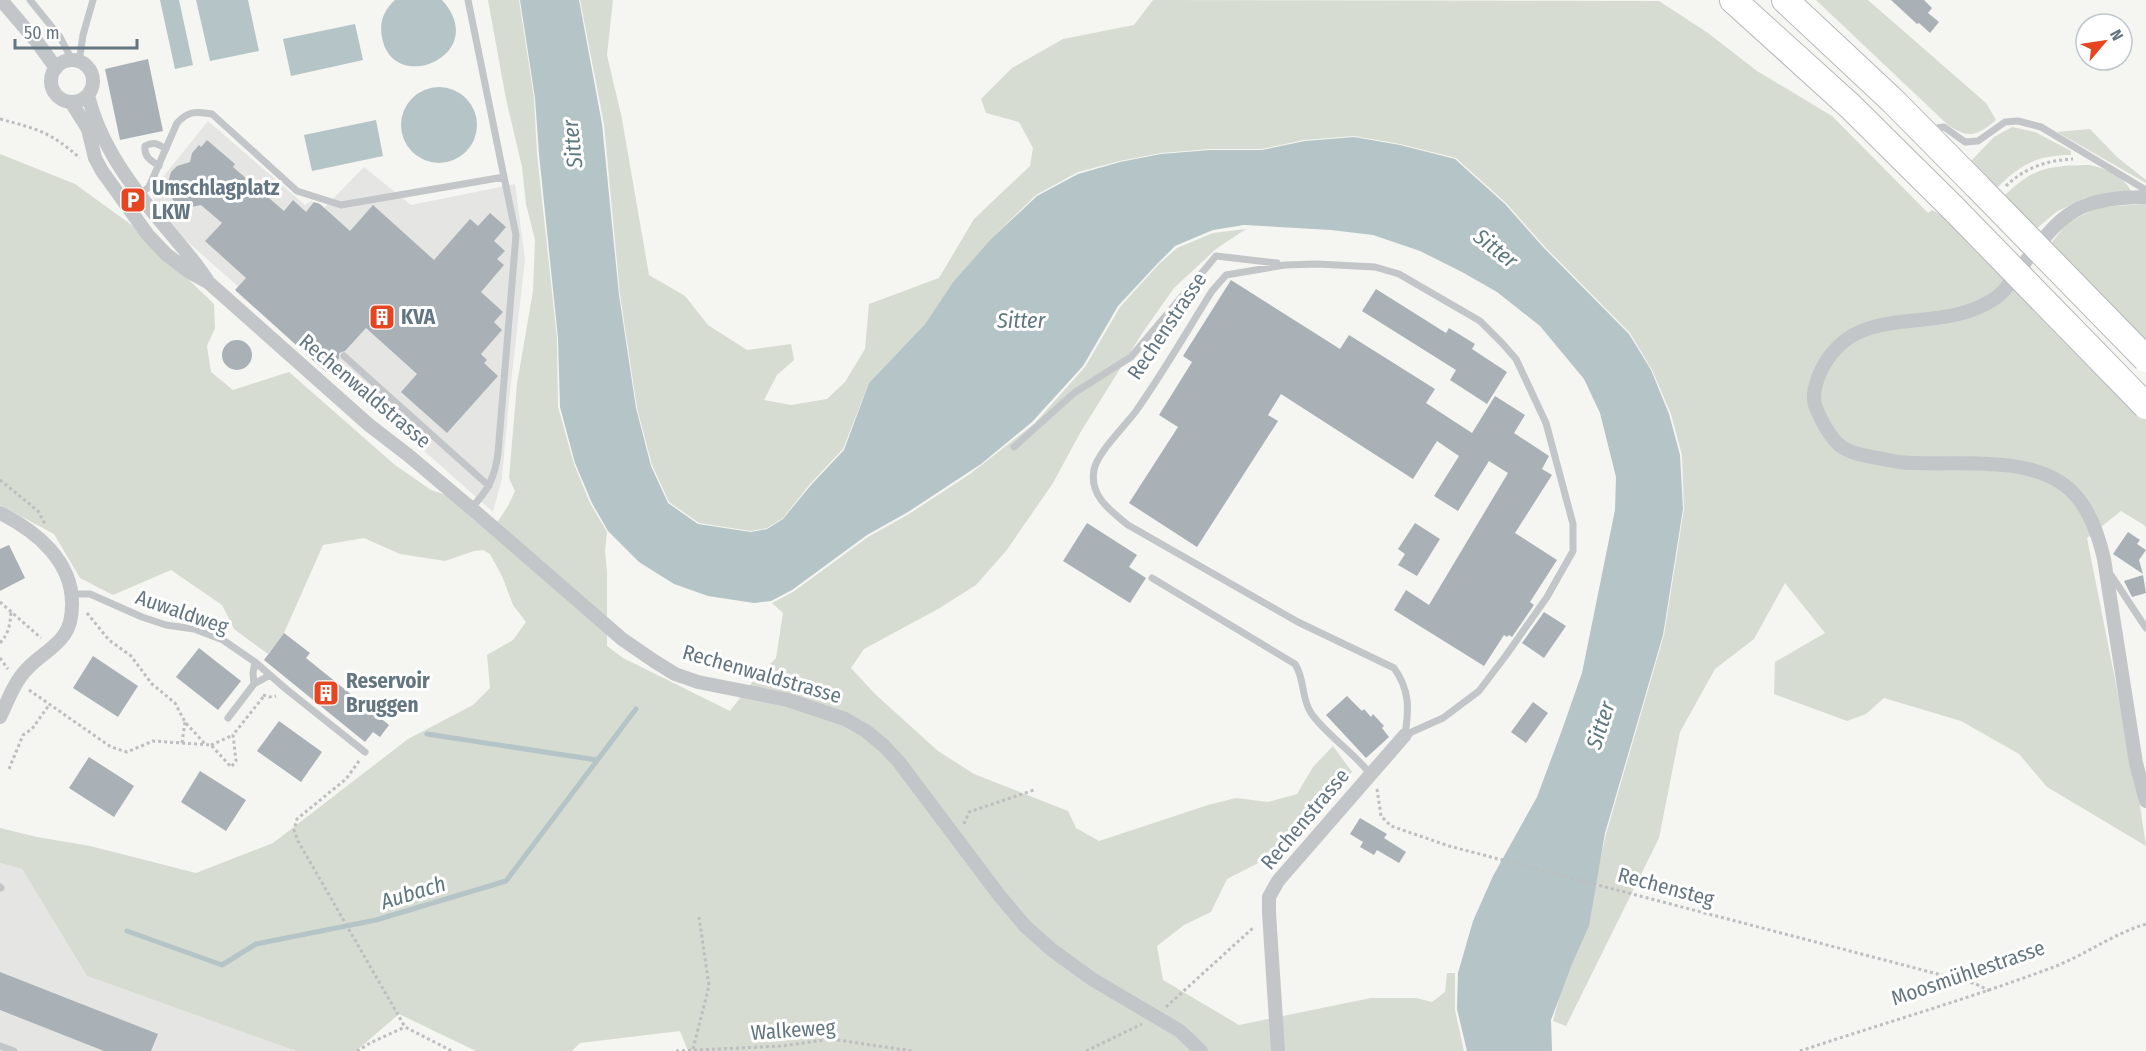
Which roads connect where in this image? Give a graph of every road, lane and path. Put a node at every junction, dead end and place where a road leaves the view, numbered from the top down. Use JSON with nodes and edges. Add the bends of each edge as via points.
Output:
{"nodes":[{"id":1,"x":1,"y":0,"type":"edge"},
{"id":2,"x":30,"y":0,"type":"edge"},
{"id":3,"x":93,"y":0,"type":"edge"},
{"id":4,"x":468,"y":0,"type":"edge"},
{"id":5,"x":1733,"y":0,"type":"edge"},
{"id":6,"x":1785,"y":0,"type":"edge"},
{"id":7,"x":75,"y":61,"type":"junction"},
{"id":8,"x":56,"y":68,"type":"junction"},
{"id":9,"x":88,"y":95,"type":"junction"},
{"id":10,"x":71,"y":102,"type":"junction"},
{"id":11,"x":0,"y":119,"type":"edge"},
{"id":12,"x":1921,"y":129,"type":"junction"},
{"id":13,"x":166,"y":149,"type":"junction"},
{"id":14,"x":95,"y":158,"type":"junction"},
{"id":15,"x":2096,"y":159,"type":"junction"},
{"id":16,"x":159,"y":166,"type":"junction"},
{"id":17,"x":504,"y":177,"type":"junction"},
{"id":18,"x":1989,"y":189,"type":"junction"},
{"id":19,"x":2146,"y":189,"type":"edge"},
{"id":20,"x":140,"y":195,"type":"junction"},
{"id":21,"x":2146,"y":197,"type":"edge"},
{"id":22,"x":125,"y":206,"type":"junction"},
{"id":23,"x":1285,"y":265,"type":"junction"},
{"id":24,"x":208,"y":282,"type":"junction"},
{"id":25,"x":344,"y":356,"type":"dead end"},
{"id":26,"x":2146,"y":359,"type":"edge"},
{"id":27,"x":2146,"y":406,"type":"edge"},
{"id":28,"x":1014,"y":447,"type":"dead end"},
{"id":29,"x":0,"y":480,"type":"edge"},
{"id":30,"x":489,"y":486,"type":"junction"},
{"id":31,"x":471,"y":508,"type":"junction"},
{"id":32,"x":0,"y":513,"type":"edge"},
{"id":33,"x":48,"y":548,"type":"junction"},
{"id":34,"x":2104,"y":559,"type":"junction"},
{"id":35,"x":1152,"y":578,"type":"dead end"},
{"id":36,"x":78,"y":594,"type":"junction"},
{"id":37,"x":0,"y":602,"type":"edge"},
{"id":38,"x":11,"y":611,"type":"junction"},
{"id":39,"x":2146,"y":628,"type":"edge"},
{"id":40,"x":45,"y":641,"type":"dead end"},
{"id":41,"x":0,"y":643,"type":"edge"},
{"id":42,"x":0,"y":658,"type":"edge"},
{"id":43,"x":255,"y":662,"type":"junction"},
{"id":44,"x":11,"y":673,"type":"dead end"},
{"id":45,"x":270,"y":675,"type":"junction"},
{"id":46,"x":254,"y":684,"type":"junction"},
{"id":47,"x":24,"y":686,"type":"dead end"},
{"id":48,"x":286,"y":689,"type":"junction"},
{"id":49,"x":264,"y":696,"type":"junction"},
{"id":50,"x":49,"y":705,"type":"junction"},
{"id":51,"x":0,"y":717,"type":"edge"},
{"id":52,"x":228,"y":718,"type":"dead end"},
{"id":53,"x":185,"y":722,"type":"junction"},
{"id":54,"x":234,"y":735,"type":"junction"},
{"id":55,"x":1405,"y":735,"type":"junction"},
{"id":56,"x":182,"y":743,"type":"junction"},
{"id":57,"x":208,"y":745,"type":"junction"},
{"id":58,"x":364,"y":752,"type":"joint"},
{"id":59,"x":9,"y":769,"type":"dead end"},
{"id":60,"x":1370,"y":774,"type":"junction"},
{"id":61,"x":1034,"y":790,"type":"dead end"},
{"id":62,"x":2146,"y":801,"type":"edge"},
{"id":63,"x":958,"y":839,"type":"junction"},
{"id":64,"x":1269,"y":913,"type":"junction"},
{"id":65,"x":699,"y":917,"type":"dead end"},
{"id":66,"x":2146,"y":924,"type":"edge"},
{"id":67,"x":1990,"y":991,"type":"junction"},
{"id":68,"x":1162,"y":1010,"type":"dead end"},
{"id":69,"x":1146,"y":1022,"type":"dead end"},
{"id":70,"x":405,"y":1027,"type":"junction"},
{"id":71,"x":0,"y":1046,"type":"edge"},
{"id":72,"x":693,"y":1050,"type":"edge"},
{"id":73,"x":14,"y":1051,"type":"edge"},
{"id":74,"x":357,"y":1051,"type":"edge"},
{"id":75,"x":452,"y":1051,"type":"edge"},
{"id":76,"x":676,"y":1051,"type":"edge"},
{"id":77,"x":912,"y":1051,"type":"edge"},
{"id":78,"x":1086,"y":1051,"type":"edge"},
{"id":79,"x":1201,"y":1051,"type":"edge"},
{"id":80,"x":1278,"y":1051,"type":"edge"},
{"id":81,"x":1800,"y":1051,"type":"edge"}],
"edges":[{"from":1,"to":8,"type":"street"},
{"from":2,"to":7,"type":"lane"},
{"from":3,"to":7,"type":"lane"},
{"from":4,"to":17,"type":"lane"},
{"from":5,"to":27,"type":"highway","bridge":true,"via":[[1850,106]]},
{"from":6,"to":12,"type":"highway"},
{"from":7,"to":8,"type":"street"},
{"from":7,"to":9,"type":"street","via":[[86,65],[93,76]]},
{"from":8,"to":10,"type":"street","via":[[52,78],[55,92]]},
{"from":9,"to":10,"type":"street"},
{"from":9,"to":20,"type":"street","name":"Rechenwaldstrasse","via":[[96,123]]},
{"from":10,"to":14,"type":"street","name":"Rechenwaldstrasse","via":[[88,129]]},
{"from":11,"to":14,"type":"path","via":[[56,137],[83,161]]},
{"from":12,"to":15,"type":"lane","via":[[1944,127],[1965,142],[1978,141],[2005,122],[2018,121],[2041,127]]},
{"from":12,"to":18,"type":"highway"},
{"from":13,"to":16,"type":"lane"},
{"from":13,"to":16,"type":"lane","via":[[158,143],[145,146],[144,153]]},
{"from":13,"to":17,"type":"lane","via":[[184,115],[197,111],[212,114],[297,191],[341,205]]},
{"from":14,"to":22,"type":"street","name":"Rechenwaldstrasse"},
{"from":15,"to":18,"type":"path","via":[[2062,159],[2031,168]]},
{"from":15,"to":19,"type":"lane"},
{"from":16,"to":20,"type":"lane","via":[[149,187]]},
{"from":17,"to":30,"type":"lane","via":[[516,235],[498,453]]},
{"from":18,"to":26,"type":"highway","bridge":true},
{"from":20,"to":22,"type":"lane"},
{"from":20,"to":24,"type":"street","name":"Rechenwaldstrasse"},
{"from":21,"to":34,"type":"street","via":[[2114,197],[2081,207],[2063,218],[1999,296],[1976,309],[1933,320],[1867,327],[1850,336],[1826,361],[1814,396],[1815,407],[1836,442],[1853,453],[1899,462],[2001,465],[2051,477],[2076,495],[2088,514]]},
{"from":22,"to":24,"type":"street","name":"Rechenwaldstrasse","via":[[166,254]]},
{"from":23,"to":28,"type":"lane","via":[[1216,256],[1131,357],[1074,393]]},
{"from":23,"to":55,"type":"lane","name":"Rechenstrasse","via":[[1347,264],[1399,273],[1480,321],[1516,359],[1531,388],[1546,423],[1565,490],[1573,524],[1573,550],[1547,597],[1479,691],[1443,718]]},
{"from":23,"to":55,"type":"lane","name":"Rechenstrasse","via":[[1226,275],[1212,291],[1136,410],[1106,449],[1094,470],[1095,490],[1105,506],[1128,525],[1298,622],[1394,668],[1404,683],[1408,713]]},
{"from":24,"to":31,"type":"street","name":"Rechenwaldstrasse","via":[[369,425]]},
{"from":25,"to":30,"type":"lane"},
{"from":29,"to":33,"type":"path","via":[[38,511],[55,542]]},
{"from":30,"to":31,"type":"lane"},
{"from":31,"to":63,"type":"street","name":"Rechenwaldstrasse","via":[[622,639],[675,674],[723,689],[816,708],[866,731],[899,762]]},
{"from":32,"to":33,"type":"street","via":[[19,523]]},
{"from":33,"to":36,"type":"street","via":[[61,562]]},
{"from":34,"to":39,"type":"lane","via":[[2113,580]]},
{"from":34,"to":62,"type":"street"},
{"from":35,"to":60,"type":"lane","via":[[1295,664],[1302,674],[1303,693],[1311,712]]},
{"from":36,"to":43,"type":"lane","name":"Auwaldweg","via":[[90,594],[166,625],[194,628],[223,640]]},
{"from":36,"to":51,"type":"street","via":[[65,634],[17,680]]},
{"from":36,"to":53,"type":"path","via":[[85,610],[109,640],[131,656],[152,684],[175,703]]},
{"from":37,"to":38,"type":"path"},
{"from":38,"to":40,"type":"path"},
{"from":38,"to":41,"type":"path","via":[[7,636]]},
{"from":42,"to":44,"type":"path"},
{"from":43,"to":45,"type":"lane","name":"Auwaldweg"},
{"from":43,"to":46,"type":"lane"},
{"from":45,"to":46,"type":"lane"},
{"from":45,"to":48,"type":"lane","name":"Auwaldweg"},
{"from":46,"to":49,"type":"path"},
{"from":46,"to":52,"type":"lane"},
{"from":47,"to":50,"type":"path"},
{"from":48,"to":49,"type":"path","via":[[278,696]]},
{"from":48,"to":58,"type":"lane","name":"Auwaldweg"},
{"from":49,"to":54,"type":"path"},
{"from":50,"to":56,"type":"path","via":[[111,747],[128,752],[153,741]]},
{"from":50,"to":59,"type":"path","via":[[23,735]]},
{"from":53,"to":56,"type":"path"},
{"from":53,"to":57,"type":"path"},
{"from":54,"to":57,"type":"path"},
{"from":54,"to":57,"type":"path","via":[[236,761],[231,767]]},
{"from":55,"to":60,"type":"street","name":"Rechenstrasse"},
{"from":56,"to":57,"type":"path"},
{"from":58,"to":70,"type":"path","via":[[346,779],[297,819],[294,830]]},
{"from":60,"to":64,"type":"street","name":"Rechenstrasse","via":[[1278,881],[1269,897]]},
{"from":60,"to":67,"type":"path","name":"Rechensteg","via":[[1375,780],[1381,816],[1391,826],[1449,846],[1976,984]]},
{"from":61,"to":63,"type":"path","via":[[969,812]]},
{"from":63,"to":79,"type":"street","name":"Rechenwaldstrasse","via":[[1025,926],[1052,950],[1092,979],[1180,1031]]},
{"from":64,"to":68,"type":"path"},
{"from":64,"to":80,"type":"street","name":"Rechenstrasse"},
{"from":65,"to":72,"type":"path","via":[[709,986]]},
{"from":66,"to":67,"type":"path","name":"Moosmühlestrasse","via":[[2125,930],[2063,963]]},
{"from":67,"to":81,"type":"path","name":"Moosmühlestrasse"},
{"from":69,"to":78,"type":"path"},
{"from":70,"to":74,"type":"path"},
{"from":70,"to":75,"type":"path"},
{"from":71,"to":73,"type":"lane"},
{"from":72,"to":76,"type":"path","name":"Walkeweg"},
{"from":72,"to":77,"type":"path","name":"Walkeweg","via":[[782,1046],[831,1039]]}]}
